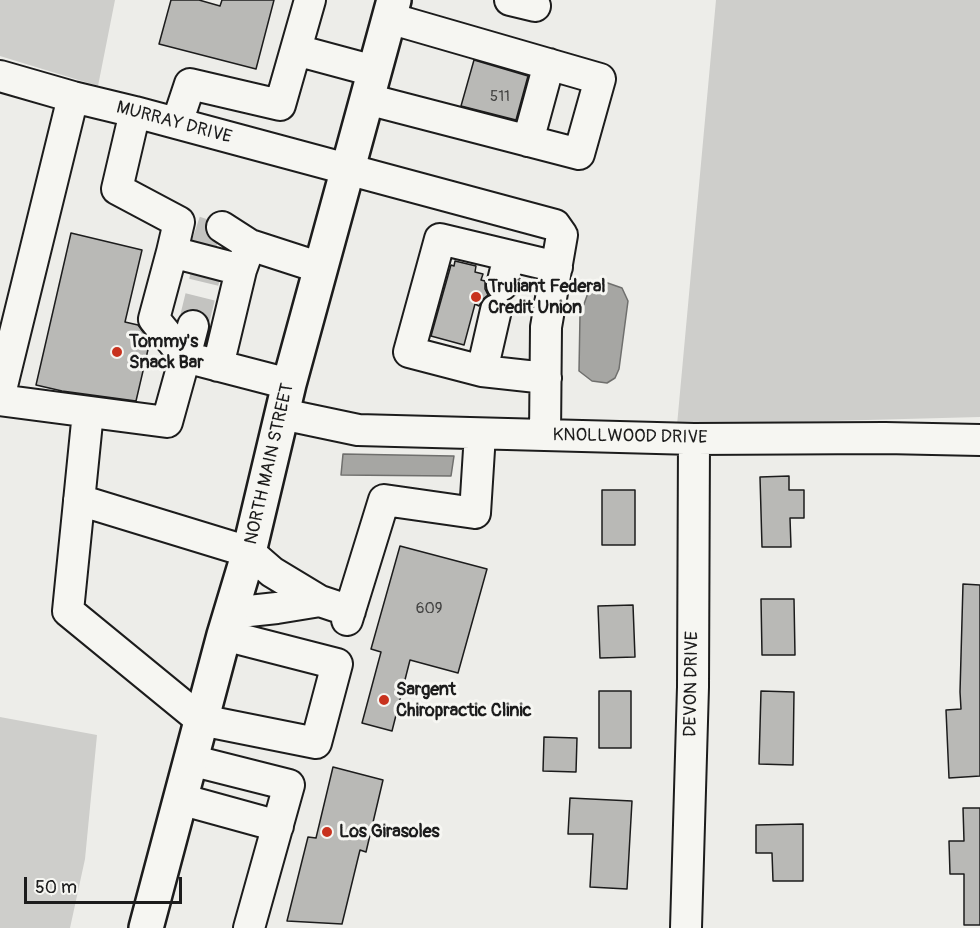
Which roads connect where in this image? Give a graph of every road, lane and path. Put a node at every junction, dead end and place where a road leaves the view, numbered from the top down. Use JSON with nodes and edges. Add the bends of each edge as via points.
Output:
{"nodes":[{"id":1,"x":310,"y":0,"type":"edge"},
{"id":2,"x":391,"y":9,"type":"edge"},
{"id":3,"x":296,"y":50,"type":"junction"},
{"id":4,"x":549,"y":64,"type":"junction"},
{"id":5,"x":0,"y":76,"type":"edge"},
{"id":6,"x":371,"y":85,"type":"junction"},
{"id":7,"x":73,"y":97,"type":"junction"},
{"id":8,"x":135,"y":112,"type":"junction"},
{"id":9,"x":177,"y":123,"type":"junction"},
{"id":10,"x":528,"y":141,"type":"junction"},
{"id":11,"x":349,"y":170,"type":"junction"},
{"id":12,"x":204,"y":240,"type":"junction"},
{"id":13,"x":509,"y":256,"type":"junction"},
{"id":14,"x":245,"y":258,"type":"junction"},
{"id":15,"x":557,"y":267,"type":"junction"},
{"id":16,"x":321,"y":268,"type":"junction"},
{"id":17,"x":193,"y":326,"type":"tunnel mouth"},
{"id":18,"x":185,"y":357,"type":"junction"},
{"id":19,"x":218,"y":366,"type":"junction"},
{"id":20,"x":482,"y":371,"type":"junction"},
{"id":21,"x":546,"y":378,"type":"junction"},
{"id":22,"x":0,"y":394,"type":"edge"},
{"id":23,"x":286,"y":399,"type":"junction"},
{"id":24,"x":0,"y":400,"type":"edge"},
{"id":25,"x":88,"y":412,"type":"junction"},
{"id":26,"x":480,"y":434,"type":"junction"},
{"id":27,"x":545,"y":435,"type":"junction"},
{"id":28,"x":694,"y":439,"type":"junction"},
{"id":29,"x":980,"y":440,"type":"edge"},
{"id":30,"x":79,"y":500,"type":"junction"},
{"id":31,"x":249,"y":552,"type":"junction"},
{"id":32,"x":320,"y":601,"type":"junction"},
{"id":33,"x":227,"y":624,"type":"junction"},
{"id":34,"x":201,"y":720,"type":"junction"},
{"id":35,"x":190,"y":760,"type":"junction"},
{"id":36,"x":180,"y":799,"type":"junction"},
{"id":37,"x":278,"y":826,"type":"junction"},
{"id":38,"x":146,"y":928,"type":"edge"},
{"id":39,"x":249,"y":928,"type":"edge"},
{"id":40,"x":686,"y":928,"type":"edge"}],
"edges":[{"from":1,"to":3,"type":"street"},
{"from":2,"to":4,"type":"street"},
{"from":2,"to":6,"type":"main road","name":"NORTH MAIN STREET"},
{"from":3,"to":6,"type":"street"},
{"from":3,"to":9,"type":"street","via":[[280,105],[189,84]]},
{"from":4,"to":10,"type":"street"},
{"from":4,"to":10,"type":"street","via":[[600,79],[579,154]]},
{"from":5,"to":7,"type":"street","name":"MURRAY DRIVE"},
{"from":6,"to":10,"type":"street"},
{"from":6,"to":11,"type":"main road","name":"NORTH MAIN STREET"},
{"from":7,"to":8,"type":"street","name":"MURRAY DRIVE"},
{"from":7,"to":22,"type":"street"},
{"from":8,"to":9,"type":"street","name":"MURRAY DRIVE"},
{"from":8,"to":12,"type":"street","via":[[117,189]]},
{"from":9,"to":11,"type":"street","name":"MURRAY DRIVE"},
{"from":11,"to":15,"type":"street","name":"MURRAY DRIVE","via":[[555,225],[562,235]]},
{"from":11,"to":16,"type":"main road","name":"NORTH MAIN STREET"},
{"from":12,"to":14,"type":"street"},
{"from":12,"to":18,"type":"street","via":[[172,252],[154,319]]},
{"from":13,"to":15,"type":"street"},
{"from":13,"to":20,"type":"street"},
{"from":13,"to":20,"type":"street","via":[[440,239],[409,352]]},
{"from":14,"to":16,"type":"street"},
{"from":14,"to":19,"type":"street"},
{"from":15,"to":21,"type":"street","name":"MURRAY DRIVE","via":[[546,327]]},
{"from":16,"to":23,"type":"main road","name":"NORTH MAIN STREET"},
{"from":17,"to":18,"type":"street"},
{"from":18,"to":19,"type":"street","name":"KNOLLWOOD DRIVE"},
{"from":18,"to":25,"type":"street","via":[[167,422]]},
{"from":19,"to":23,"type":"street","name":"KNOLLWOOD DRIVE"},
{"from":20,"to":21,"type":"street"},
{"from":21,"to":27,"type":"street","name":"MURRAY DRIVE"},
{"from":23,"to":26,"type":"street","name":"KNOLLWOOD DRIVE","via":[[358,430]]},
{"from":23,"to":31,"type":"main road","name":"NORTH MAIN STREET"},
{"from":24,"to":25,"type":"street"},
{"from":25,"to":30,"type":"street"},
{"from":26,"to":27,"type":"street","name":"KNOLLWOOD DRIVE"},
{"from":26,"to":32,"type":"street","via":[[475,513],[384,500],[348,615]]},
{"from":27,"to":28,"type":"street","name":"KNOLLWOOD DRIVE"},
{"from":28,"to":29,"type":"street","name":"KNOLLWOOD DRIVE"},
{"from":28,"to":40,"type":"street","name":"DEVON DRIVE","via":[[693,687]]},
{"from":30,"to":31,"type":"street"},
{"from":30,"to":34,"type":"street","via":[[68,611]]},
{"from":31,"to":32,"type":"street","via":[[272,572]]},
{"from":31,"to":33,"type":"main road","name":"NORTH MAIN STREET"},
{"from":32,"to":33,"type":"street","via":[[277,608]]},
{"from":33,"to":34,"type":"main road","name":"NORTH MAIN STREET"},
{"from":33,"to":34,"type":"street","via":[[337,663],[316,743]]},
{"from":34,"to":35,"type":"main road","name":"NORTH MAIN STREET"},
{"from":35,"to":36,"type":"main road","name":"NORTH MAIN STREET"},
{"from":35,"to":37,"type":"street","via":[[289,785]]},
{"from":36,"to":37,"type":"street"},
{"from":36,"to":38,"type":"main road","name":"NORTH MAIN STREET"},
{"from":37,"to":39,"type":"street"}]}
